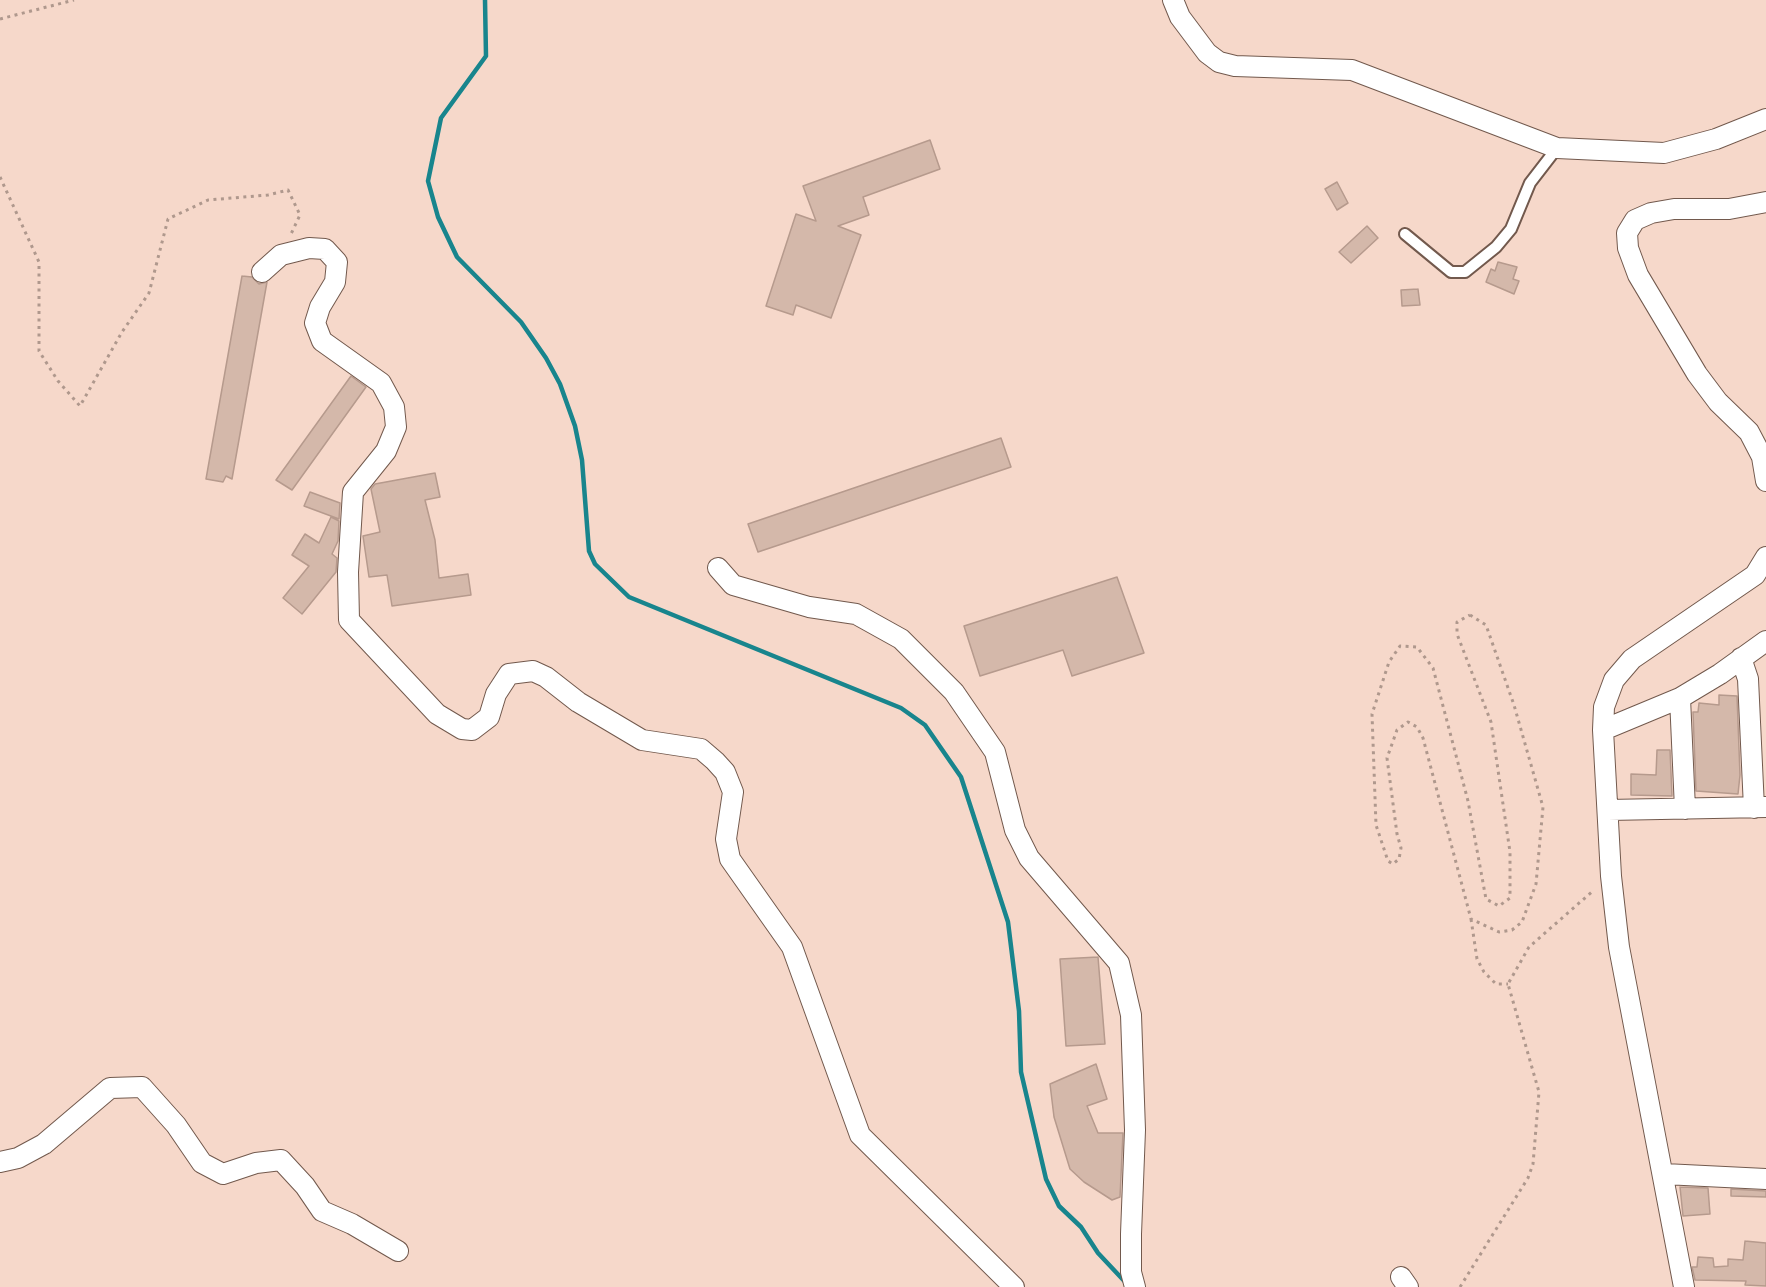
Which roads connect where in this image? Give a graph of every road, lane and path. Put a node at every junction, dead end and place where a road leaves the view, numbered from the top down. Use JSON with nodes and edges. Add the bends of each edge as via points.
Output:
{"nodes":[{"id":1,"x":74,"y":0,"type":"edge"},
{"id":2,"x":1173,"y":0,"type":"edge"},
{"id":3,"x":0,"y":19,"type":"edge"},
{"id":4,"x":1766,"y":118,"type":"edge"},
{"id":5,"x":1557,"y":148,"type":"junction"},
{"id":6,"x":0,"y":177,"type":"edge"},
{"id":7,"x":1766,"y":202,"type":"edge"},
{"id":8,"x":1405,"y":234,"type":"dead end"},
{"id":9,"x":281,"y":255,"type":"junction"},
{"id":10,"x":262,"y":272,"type":"dead end"},
{"id":11,"x":1766,"y":481,"type":"edge"},
{"id":12,"x":1766,"y":557,"type":"edge"},
{"id":13,"x":718,"y":568,"type":"dead end"},
{"id":14,"x":1766,"y":641,"type":"edge"},
{"id":15,"x":1741,"y":658,"type":"junction"},
{"id":16,"x":1680,"y":698,"type":"junction"},
{"id":17,"x":1603,"y":730,"type":"junction"},
{"id":18,"x":1760,"y":808,"type":"edge"},
{"id":19,"x":1685,"y":809,"type":"junction"},
{"id":20,"x":1608,"y":810,"type":"junction"},
{"id":21,"x":1611,"y":876,"type":"junction"},
{"id":22,"x":1471,"y":919,"type":"junction"},
{"id":23,"x":1508,"y":984,"type":"junction"},
{"id":24,"x":0,"y":1162,"type":"edge"},
{"id":25,"x":1664,"y":1174,"type":"junction"},
{"id":26,"x":1766,"y":1179,"type":"edge"},
{"id":27,"x":398,"y":1251,"type":"dead end"},
{"id":28,"x":1014,"y":1287,"type":"edge"},
{"id":29,"x":1135,"y":1287,"type":"edge"},
{"id":30,"x":1460,"y":1287,"type":"edge"},
{"id":31,"x":1684,"y":1287,"type":"edge"}],
"edges":[{"from":1,"to":3,"type":"path"},
{"from":2,"to":5,"type":"street","via":[[1180,17],[1207,53],[1219,62],[1235,66],[1352,70]]},
{"from":4,"to":5,"type":"street","via":[[1716,139],[1664,153]]},
{"from":5,"to":8,"type":"lane","via":[[1530,183],[1511,228],[1497,247],[1465,272],[1451,272]]},
{"from":6,"to":9,"type":"path","via":[[39,262],[39,351],[80,406],[149,293],[168,219],[208,200],[288,190],[300,215]]},
{"from":7,"to":11,"type":"street","via":[[1729,209],[1651,213],[1635,220],[1627,233],[1638,275],[1697,374],[1718,402],[1749,432],[1762,457]]},
{"from":9,"to":10,"type":"street"},
{"from":9,"to":28,"type":"street","via":[[309,248],[325,249],[337,262],[335,282],[315,323],[322,341],[381,383],[394,407],[396,428],[386,451],[353,492],[349,620],[437,714],[462,729],[472,730],[489,717],[496,694],[509,674],[533,671],[642,740],[700,749],[715,761],[725,772],[733,792],[726,839],[730,860],[792,947],[860,1135]]},
{"from":12,"to":17,"type":"street","via":[[1746,582],[1632,659],[1614,680],[1604,706]]},
{"from":13,"to":29,"type":"street","via":[[734,585],[809,607],[856,614],[901,639],[954,692],[995,752],[1015,830],[1029,858],[1119,963],[1131,1015],[1135,1130],[1131,1272]]},
{"from":14,"to":15,"type":"street"},
{"from":15,"to":16,"type":"street"},
{"from":15,"to":18,"type":"street","via":[[1748,678]]},
{"from":16,"to":17,"type":"street"},
{"from":16,"to":19,"type":"street"},
{"from":17,"to":20,"type":"street"},
{"from":18,"to":19,"type":"street"},
{"from":19,"to":20,"type":"street"},
{"from":20,"to":21,"type":"street"},
{"from":21,"to":23,"type":"path","via":[[1529,947]]},
{"from":21,"to":25,"type":"street","via":[[1619,947]]},
{"from":22,"to":22,"type":"path","via":[[1423,738],[1417,727],[1408,722],[1397,730],[1387,758],[1401,848],[1399,859],[1393,864],[1388,861],[1376,825],[1372,714],[1389,662],[1400,646],[1417,647],[1433,668],[1468,801],[1486,899],[1499,906],[1510,898],[1510,852],[1491,722],[1457,634],[1457,622],[1470,615],[1486,625],[1543,807],[1536,884],[1522,922],[1512,930],[1499,932]]},
{"from":22,"to":23,"type":"path","via":[[1477,958],[1484,972],[1496,984]]},
{"from":23,"to":30,"type":"path","via":[[1539,1092],[1533,1164]]},
{"from":24,"to":27,"type":"street","via":[[45,1144],[110,1088],[142,1087],[176,1125],[202,1163],[223,1174],[281,1160],[322,1211]]},
{"from":25,"to":26,"type":"street"},
{"from":25,"to":31,"type":"street"}]}
